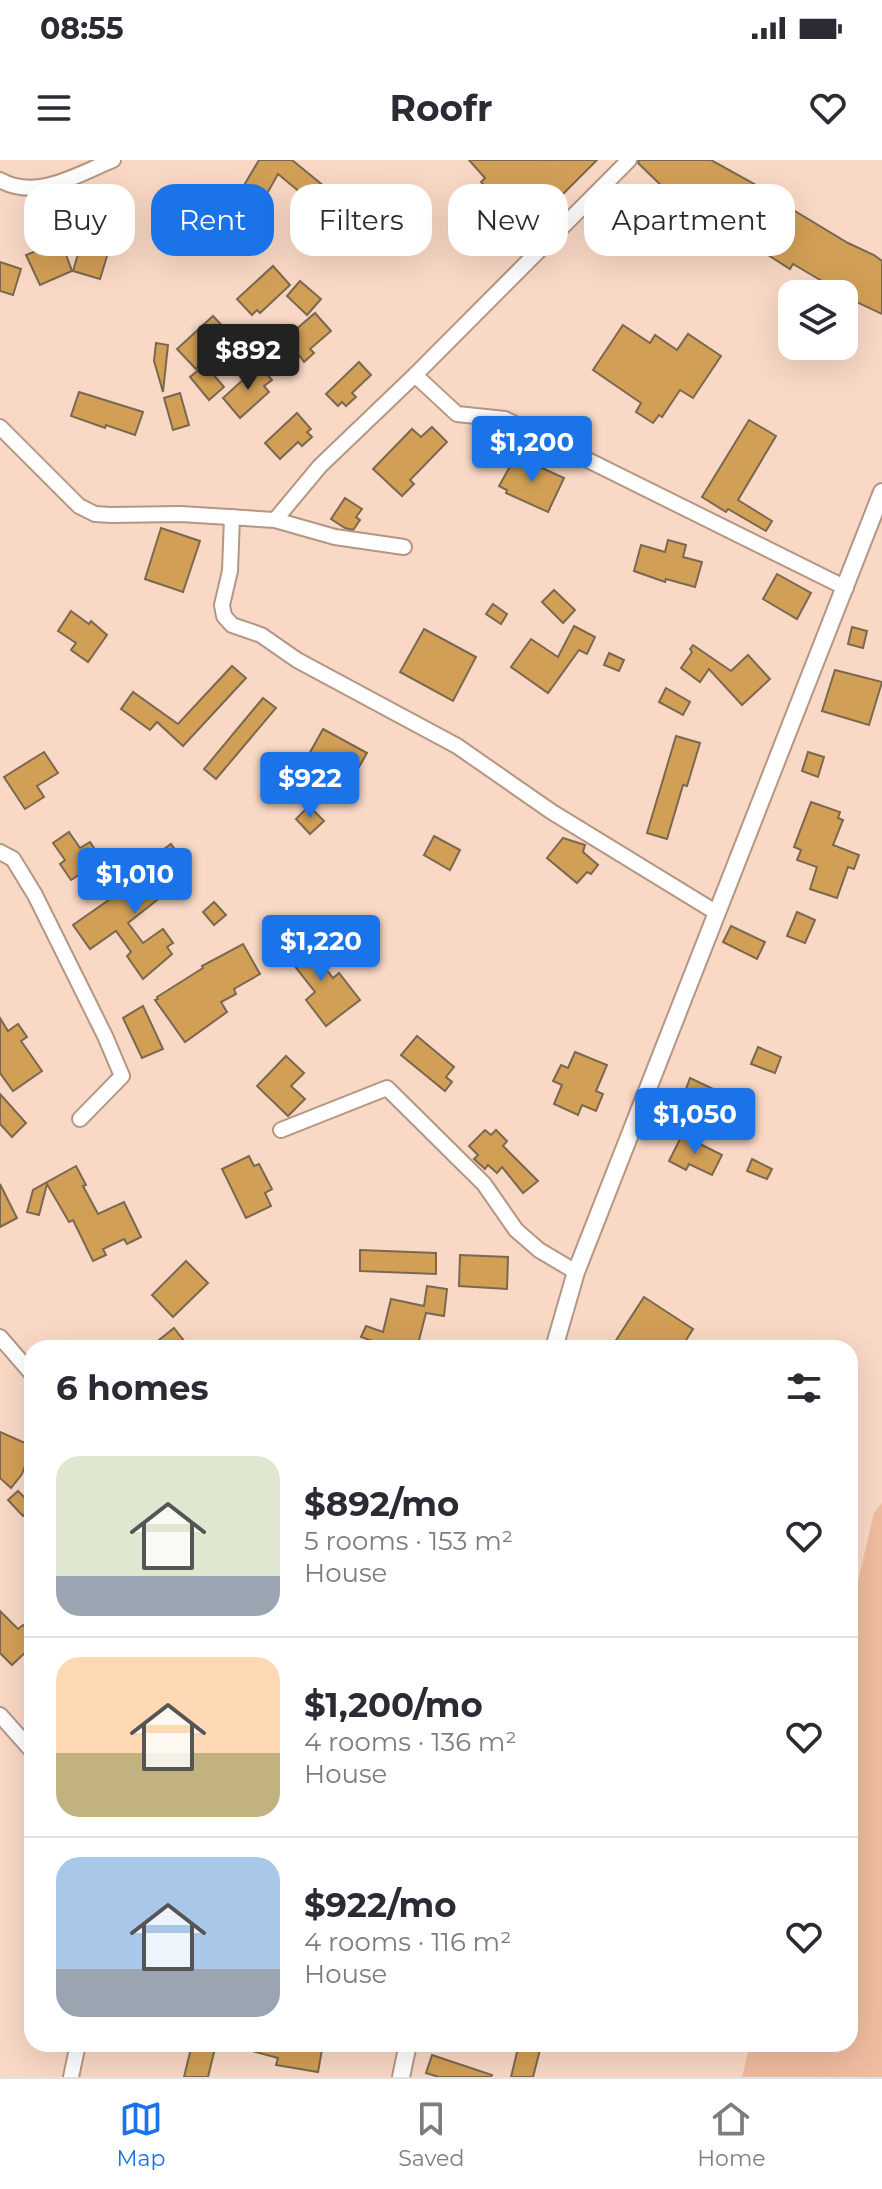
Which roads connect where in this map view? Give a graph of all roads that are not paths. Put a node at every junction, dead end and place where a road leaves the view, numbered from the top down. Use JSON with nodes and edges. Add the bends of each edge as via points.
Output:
{"nodes":[{"id":1,"x":113,"y":160,"type":"edge"},
{"id":2,"x":629,"y":160,"type":"edge"},
{"id":3,"x":0,"y":180,"type":"edge"},
{"id":4,"x":415,"y":375,"type":"junction"},
{"id":5,"x":0,"y":427,"type":"edge"},
{"id":6,"x":882,"y":492,"type":"edge"},
{"id":7,"x":232,"y":517,"type":"junction"},
{"id":8,"x":275,"y":520,"type":"junction"},
{"id":9,"x":404,"y":547,"type":"dead end"},
{"id":10,"x":846,"y":588,"type":"junction"},
{"id":11,"x":0,"y":852,"type":"edge"},
{"id":12,"x":717,"y":913,"type":"junction"},
{"id":13,"x":80,"y":1119,"type":"dead end"},
{"id":14,"x":281,"y":1130,"type":"dead end"},
{"id":15,"x":576,"y":1272,"type":"junction"},
{"id":16,"x":0,"y":1337,"type":"edge"},
{"id":17,"x":556,"y":1340,"type":"edge"},
{"id":18,"x":24,"y":1365,"type":"edge"},
{"id":19,"x":0,"y":1715,"type":"edge"},
{"id":20,"x":24,"y":1742,"type":"edge"},
{"id":21,"x":76,"y":2052,"type":"edge"},
{"id":22,"x":406,"y":2052,"type":"edge"},
{"id":23,"x":71,"y":2077,"type":"edge"},
{"id":24,"x":401,"y":2077,"type":"edge"}],
"edges":[{"from":1,"to":3,"type":"street","via":[[47,187],[18,188]]},
{"from":2,"to":4,"type":"street"},
{"from":4,"to":8,"type":"street","via":[[320,466]]},
{"from":4,"to":10,"type":"street","via":[[457,414],[505,419]]},
{"from":5,"to":7,"type":"street","via":[[79,506],[95,514]]},
{"from":6,"to":10,"type":"street"},
{"from":7,"to":8,"type":"street"},
{"from":7,"to":12,"type":"street","via":[[230,571],[222,605],[232,625],[261,635],[297,660],[457,746],[552,812]]},
{"from":8,"to":9,"type":"street","via":[[335,537]]},
{"from":10,"to":12,"type":"street"},
{"from":11,"to":13,"type":"street","via":[[13,859],[35,895],[122,1076]]},
{"from":12,"to":15,"type":"street"},
{"from":14,"to":15,"type":"street","via":[[387,1088],[484,1184],[516,1230]]},
{"from":15,"to":17,"type":"street"},
{"from":16,"to":18,"type":"street"},
{"from":19,"to":20,"type":"street"},
{"from":21,"to":23,"type":"street"},
{"from":22,"to":24,"type":"street"}]}
